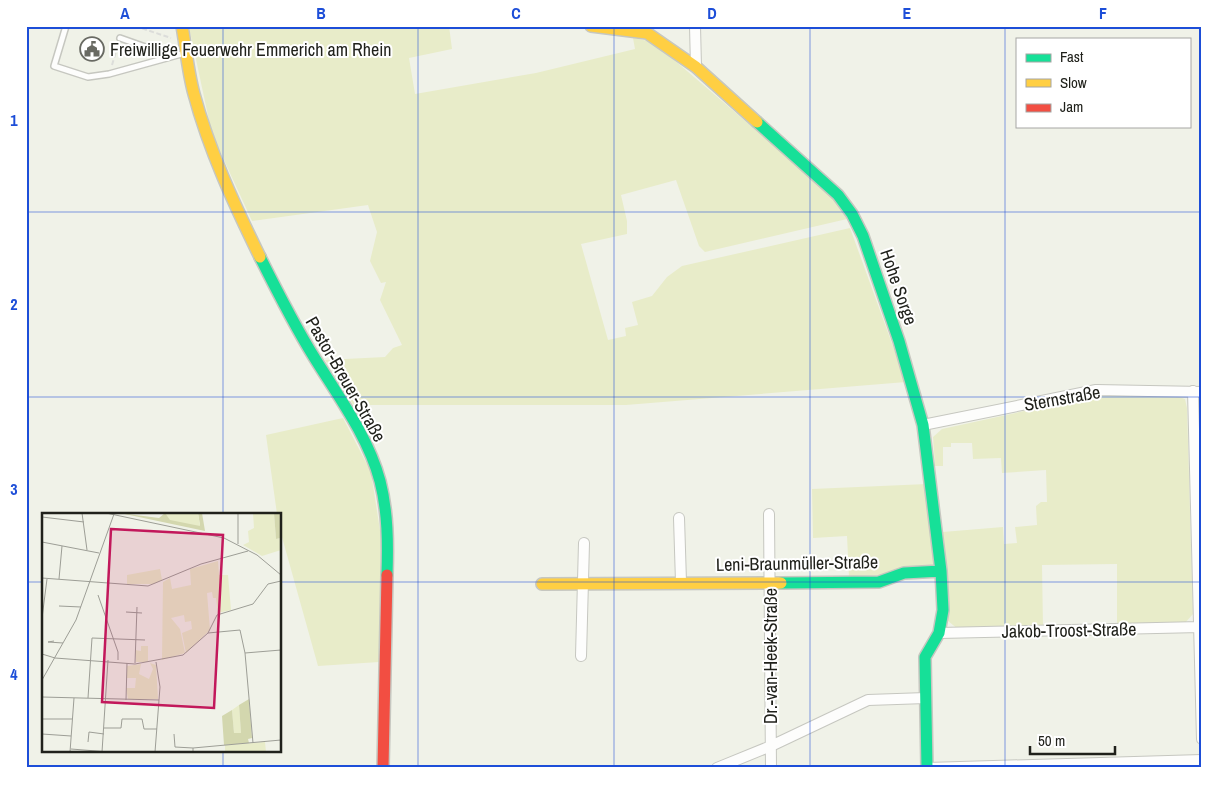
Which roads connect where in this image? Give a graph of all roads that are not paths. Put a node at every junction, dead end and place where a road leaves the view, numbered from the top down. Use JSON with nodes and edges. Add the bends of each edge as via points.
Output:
{"nodes":[{"id":1,"x":66,"y":26,"type":"edge"},
{"id":2,"x":182,"y":26,"type":"edge"},
{"id":3,"x":591,"y":26,"type":"edge"},
{"id":4,"x":695,"y":26,"type":"edge"},
{"id":5,"x":120,"y":38,"type":"road end"},
{"id":6,"x":188,"y":53,"type":"junction"},
{"id":7,"x":172,"y":56,"type":"junction"},
{"id":8,"x":696,"y":67,"type":"junction"},
{"id":9,"x":1197,"y":391,"type":"edge"},
{"id":10,"x":923,"y":425,"type":"junction"},
{"id":11,"x":769,"y":514,"type":"dead end"},
{"id":12,"x":679,"y":518,"type":"dead end"},
{"id":13,"x":584,"y":543,"type":"dead end"},
{"id":14,"x":942,"y":571,"type":"junction"},
{"id":15,"x":681,"y":582,"type":"junction"},
{"id":16,"x":542,"y":584,"type":"dead end"},
{"id":17,"x":581,"y":584,"type":"junction"},
{"id":18,"x":770,"y":584,"type":"junction"},
{"id":19,"x":1200,"y":627,"type":"junction"},
{"id":20,"x":938,"y":633,"type":"junction"},
{"id":21,"x":580,"y":656,"type":"dead end"},
{"id":22,"x":926,"y":698,"type":"junction"},
{"id":23,"x":1202,"y":739,"type":"edge"},
{"id":24,"x":771,"y":746,"type":"junction"},
{"id":25,"x":1202,"y":760,"type":"edge"},
{"id":26,"x":384,"y":768,"type":"edge"},
{"id":27,"x":717,"y":768,"type":"edge"},
{"id":28,"x":771,"y":768,"type":"edge"},
{"id":29,"x":927,"y":768,"type":"edge"}],
"edges":[{"from":1,"to":7,"type":"lane","via":[[54,66],[88,77]]},
{"from":2,"to":6,"type":"street","name":"Pastor-Breuer-Straße"},
{"from":3,"to":8,"type":"street","name":"Hohe Sorge","via":[[647,33]]},
{"from":4,"to":8,"type":"street"},
{"from":5,"to":7,"type":"lane"},
{"from":6,"to":7,"type":"lane"},
{"from":6,"to":26,"type":"street","name":"Pastor-Breuer-Straße","via":[[196,102],[209,144],[264,265],[312,357],[348,413],[378,474],[386,509],[388,542]]},
{"from":8,"to":10,"type":"street","name":"Hohe Sorge","via":[[838,195],[852,214],[900,341]]},
{"from":9,"to":10,"type":"street","name":"Sternstraße","via":[[1096,390]]},
{"from":9,"to":19,"type":"street"},
{"from":10,"to":14,"type":"street","name":"Hohe Sorge"},
{"from":11,"to":18,"type":"street","name":"Dr.-van-Heek-Straße"},
{"from":12,"to":15,"type":"street"},
{"from":13,"to":17,"type":"street"},
{"from":14,"to":18,"type":"street","name":"Leni-Braunmüller-Straße","via":[[904,573],[879,582]]},
{"from":14,"to":20,"type":"street","name":"Hohe Sorge","via":[[943,610]]},
{"from":15,"to":17,"type":"street","name":"Leni-Braunmüller-Straße"},
{"from":15,"to":18,"type":"street","name":"Leni-Braunmüller-Straße"},
{"from":16,"to":17,"type":"street","name":"Leni-Braunmüller-Straße"},
{"from":17,"to":21,"type":"street"},
{"from":18,"to":24,"type":"street","name":"Dr.-van-Heek-Straße"},
{"from":19,"to":20,"type":"street","name":"Jakob-Troost-Straße"},
{"from":19,"to":23,"type":"street"},
{"from":20,"to":22,"type":"street","name":"Hohe Sorge","via":[[926,657]]},
{"from":22,"to":24,"type":"street","via":[[868,700]]},
{"from":22,"to":29,"type":"street","name":"Hohe Sorge"},
{"from":24,"to":27,"type":"street"},
{"from":24,"to":28,"type":"street","name":"Dr.-van-Heek-Straße"},
{"from":25,"to":29,"type":"street"}]}
